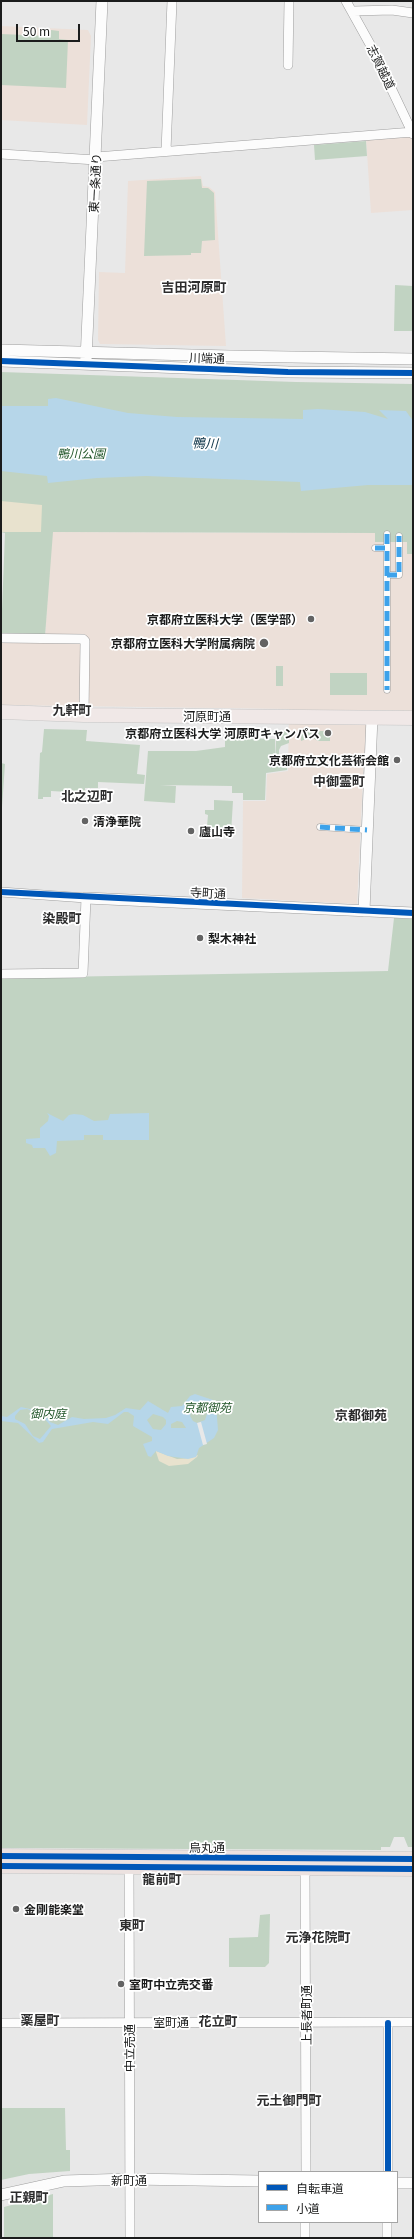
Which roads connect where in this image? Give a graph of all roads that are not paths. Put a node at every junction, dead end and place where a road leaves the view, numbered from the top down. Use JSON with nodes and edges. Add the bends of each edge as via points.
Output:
{"nodes":[{"id":1,"x":102,"y":1,"type":"edge"},
{"id":2,"x":172,"y":1,"type":"edge"},
{"id":3,"x":289,"y":1,"type":"edge"},
{"id":4,"x":346,"y":1,"type":"edge"},
{"id":5,"x":354,"y":11,"type":"junction"},
{"id":6,"x":413,"y":13,"type":"edge"},
{"id":7,"x":288,"y":65,"type":"dead end"},
{"id":8,"x":413,"y":133,"type":"edge"},
{"id":9,"x":166,"y":151,"type":"junction"},
{"id":10,"x":1,"y":154,"type":"edge"},
{"id":11,"x":96,"y":159,"type":"junction"},
{"id":12,"x":1,"y":350,"type":"edge"},
{"id":13,"x":87,"y":353,"type":"junction"},
{"id":14,"x":413,"y":359,"type":"edge"},
{"id":15,"x":1,"y":361,"type":"edge"},
{"id":16,"x":86,"y":364,"type":"junction"},
{"id":17,"x":413,"y":374,"type":"edge"},
{"id":18,"x":388,"y":534,"type":"dead end"},
{"id":19,"x":399,"y":536,"type":"dead end"},
{"id":20,"x":375,"y":548,"type":"dead end"},
{"id":21,"x":388,"y":548,"type":"junction"},
{"id":22,"x":388,"y":575,"type":"junction"},
{"id":23,"x":1,"y":638,"type":"edge"},
{"id":24,"x":387,"y":690,"type":"dead end"},
{"id":25,"x":1,"y":712,"type":"edge"},
{"id":26,"x":84,"y":716,"type":"junction"},
{"id":27,"x":372,"y":718,"type":"junction"},
{"id":28,"x":413,"y":718,"type":"edge"},
{"id":29,"x":320,"y":827,"type":"dead end"},
{"id":30,"x":368,"y":830,"type":"junction"},
{"id":31,"x":1,"y":892,"type":"edge"},
{"id":32,"x":86,"y":898,"type":"junction"},
{"id":33,"x":364,"y":911,"type":"junction"},
{"id":34,"x":413,"y":914,"type":"edge"},
{"id":35,"x":1,"y":974,"type":"edge"},
{"id":36,"x":1,"y":1856,"type":"edge"},
{"id":37,"x":413,"y":1859,"type":"edge"},
{"id":38,"x":130,"y":1862,"type":"junction"},
{"id":39,"x":305,"y":1864,"type":"junction"},
{"id":40,"x":1,"y":1866,"type":"edge"},
{"id":41,"x":413,"y":1869,"type":"edge"},
{"id":42,"x":129,"y":2022,"type":"junction"},
{"id":43,"x":306,"y":2022,"type":"junction"},
{"id":44,"x":413,"y":2022,"type":"edge"},
{"id":45,"x":1,"y":2023,"type":"edge"},
{"id":46,"x":388,"y":2023,"type":"junction"},
{"id":47,"x":306,"y":2171,"type":"edge"},
{"id":48,"x":388,"y":2171,"type":"edge"},
{"id":49,"x":129,"y":2179,"type":"junction"},
{"id":50,"x":258,"y":2181,"type":"edge"},
{"id":51,"x":398,"y":2183,"type":"edge"},
{"id":52,"x":413,"y":2183,"type":"edge"},
{"id":53,"x":1,"y":2195,"type":"edge"},
{"id":54,"x":305,"y":2223,"type":"edge"},
{"id":55,"x":387,"y":2223,"type":"edge"},
{"id":56,"x":130,"y":2238,"type":"edge"},
{"id":57,"x":305,"y":2238,"type":"edge"},
{"id":58,"x":387,"y":2238,"type":"edge"}],
"edges":[{"from":1,"to":11,"type":"street","name":"東一条通り"},
{"from":2,"to":9,"type":"street"},
{"from":3,"to":7,"type":"street"},
{"from":4,"to":5,"type":"street","name":"志賀越道"},
{"from":5,"to":6,"type":"street","via":[[387,10]]},
{"from":5,"to":8,"type":"street","name":"志賀越道"},
{"from":8,"to":9,"type":"street"},
{"from":9,"to":11,"type":"street"},
{"from":10,"to":11,"type":"street"},
{"from":11,"to":13,"type":"street","name":"東一条通り"},
{"from":12,"to":13,"type":"street","name":"川端通"},
{"from":13,"to":14,"type":"street","name":"川端通"},
{"from":13,"to":16,"type":"street","name":"東一条通り"},
{"from":15,"to":16,"type":"street","name":"川端通"},
{"from":16,"to":17,"type":"street","name":"川端通"},
{"from":18,"to":21,"type":"street"},
{"from":19,"to":22,"type":"street","via":[[399,575]]},
{"from":20,"to":21,"type":"street"},
{"from":21,"to":22,"type":"street"},
{"from":22,"to":24,"type":"street"},
{"from":23,"to":26,"type":"street","via":[[86,641]]},
{"from":25,"to":26,"type":"main road","name":"河原町通"},
{"from":26,"to":27,"type":"main road","name":"河原町通"},
{"from":27,"to":28,"type":"main road","name":"河原町通"},
{"from":27,"to":30,"type":"street"},
{"from":29,"to":30,"type":"street"},
{"from":30,"to":33,"type":"street"},
{"from":31,"to":32,"type":"street","name":"寺町通"},
{"from":32,"to":33,"type":"street","name":"寺町通"},
{"from":32,"to":35,"type":"street","via":[[83,973]]},
{"from":33,"to":34,"type":"street","name":"寺町通"},
{"from":36,"to":38,"type":"highway","name":"烏丸通"},
{"from":37,"to":39,"type":"highway","name":"烏丸通"},
{"from":38,"to":39,"type":"highway","name":"烏丸通"},
{"from":38,"to":40,"type":"highway","name":"烏丸通"},
{"from":38,"to":42,"type":"street","name":"中立売通"},
{"from":39,"to":41,"type":"highway","name":"烏丸通"},
{"from":39,"to":43,"type":"street","name":"上長者町通"},
{"from":42,"to":43,"type":"street","name":"室町通"},
{"from":42,"to":45,"type":"street","name":"室町通"},
{"from":42,"to":49,"type":"street","name":"中立売通"},
{"from":43,"to":46,"type":"street","name":"室町通"},
{"from":43,"to":47,"type":"street","name":"上長者町通"},
{"from":44,"to":46,"type":"street","name":"室町通"},
{"from":46,"to":48,"type":"street"},
{"from":49,"to":50,"type":"street","name":"新町通"},
{"from":49,"to":53,"type":"street","name":"新町通","via":[[64,2181]]},
{"from":49,"to":56,"type":"street","name":"中立売通"},
{"from":51,"to":52,"type":"street"},
{"from":54,"to":57,"type":"street"},
{"from":55,"to":58,"type":"street"}]}
